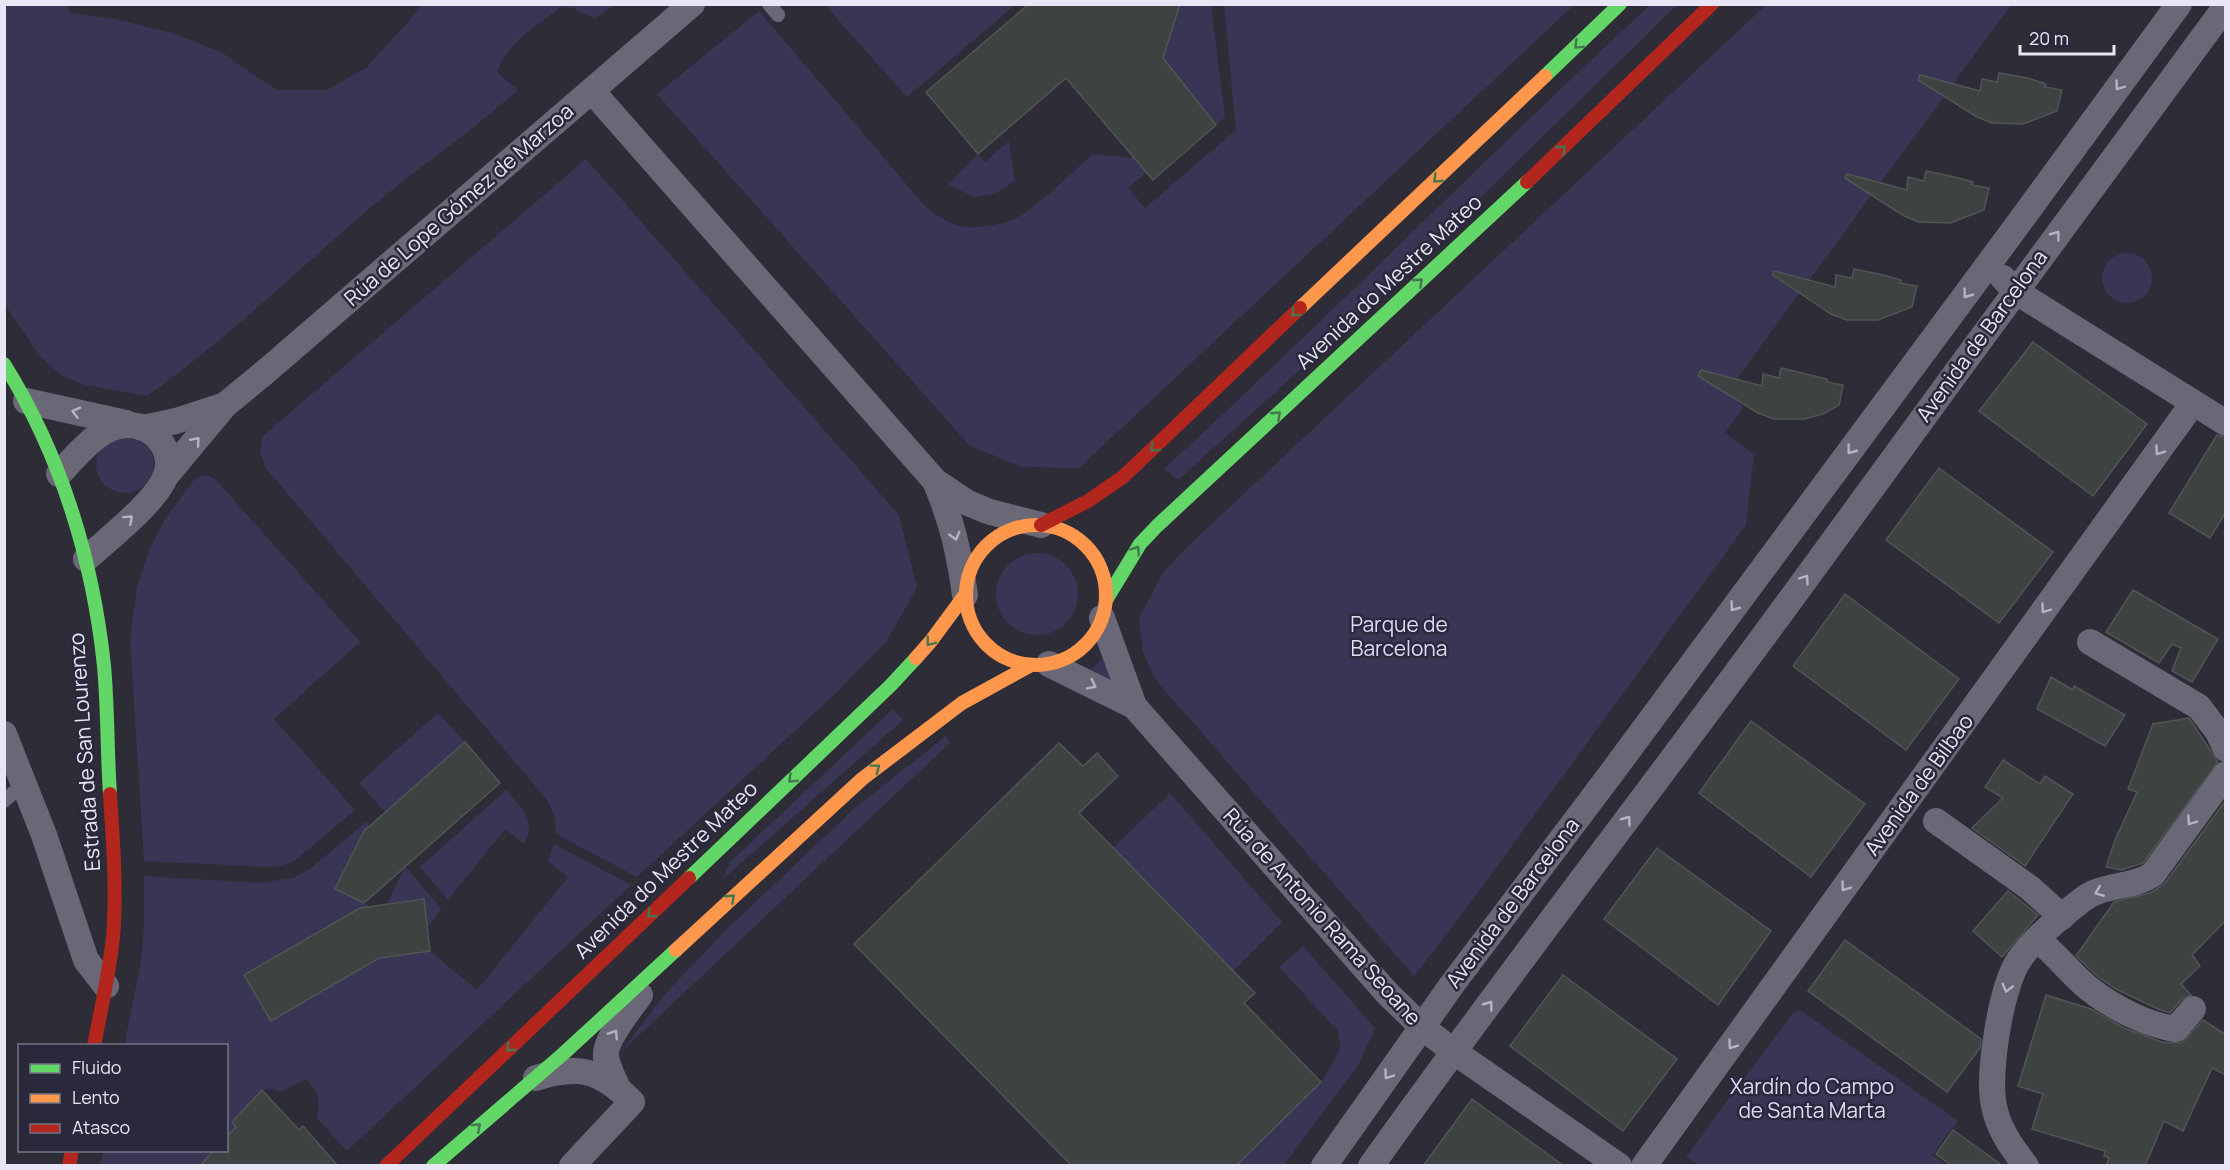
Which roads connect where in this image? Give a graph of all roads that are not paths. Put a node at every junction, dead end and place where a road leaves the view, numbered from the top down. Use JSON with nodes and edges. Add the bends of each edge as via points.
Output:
{"nodes":[{"id":1,"x":692,"y":4,"type":"edge"},
{"id":2,"x":1620,"y":4,"type":"edge"},
{"id":3,"x":1712,"y":4,"type":"edge"},
{"id":4,"x":2178,"y":4,"type":"edge"},
{"id":5,"x":2226,"y":6,"type":"edge"},
{"id":6,"x":592,"y":91,"type":"junction"},
{"id":7,"x":1995,"y":256,"type":"junction"},
{"id":8,"x":2015,"y":291,"type":"junction"},
{"id":9,"x":4,"y":364,"type":"edge"},
{"id":10,"x":26,"y":401,"type":"junction"},
{"id":11,"x":2193,"y":403,"type":"junction"},
{"id":12,"x":225,"y":405,"type":"junction"},
{"id":13,"x":2226,"y":423,"type":"edge"},
{"id":14,"x":134,"y":425,"type":"junction"},
{"id":15,"x":59,"y":474,"type":"junction"},
{"id":16,"x":165,"y":477,"type":"junction"},
{"id":17,"x":935,"y":481,"type":"junction"},
{"id":18,"x":1041,"y":525,"type":"junction"},
{"id":19,"x":86,"y":559,"type":"junction"},
{"id":20,"x":965,"y":595,"type":"junction"},
{"id":21,"x":1104,"y":609,"type":"junction"},
{"id":22,"x":2090,"y":642,"type":"dead end"},
{"id":23,"x":1707,"y":644,"type":"junction"},
{"id":24,"x":1040,"y":664,"type":"junction"},
{"id":25,"x":1740,"y":668,"type":"junction"},
{"id":26,"x":1134,"y":706,"type":"junction"},
{"id":27,"x":4,"y":734,"type":"edge"},
{"id":28,"x":2226,"y":749,"type":"edge"},
{"id":29,"x":2226,"y":774,"type":"edge"},
{"id":30,"x":24,"y":783,"type":"junction"},
{"id":31,"x":4,"y":801,"type":"edge"},
{"id":32,"x":1936,"y":821,"type":"dead end"},
{"id":33,"x":2062,"y":917,"type":"junction"},
{"id":34,"x":2038,"y":940,"type":"junction"},
{"id":35,"x":667,"y":957,"type":"junction"},
{"id":36,"x":106,"y":986,"type":"junction"},
{"id":37,"x":2193,"y":1009,"type":"dead end"},
{"id":38,"x":1422,"y":1027,"type":"junction"},
{"id":39,"x":94,"y":1044,"type":"edge"},
{"id":40,"x":1454,"y":1051,"type":"junction"},
{"id":41,"x":534,"y":1078,"type":"junction"},
{"id":42,"x":618,"y":1088,"type":"junction"},
{"id":43,"x":444,"y":1111,"type":"junction"},
{"id":44,"x":374,"y":1166,"type":"edge"},
{"id":45,"x":386,"y":1166,"type":"edge"},
{"id":46,"x":433,"y":1166,"type":"edge"},
{"id":47,"x":572,"y":1166,"type":"edge"},
{"id":48,"x":1324,"y":1166,"type":"edge"},
{"id":49,"x":1371,"y":1166,"type":"edge"},
{"id":50,"x":1619,"y":1166,"type":"edge"},
{"id":51,"x":1644,"y":1166,"type":"edge"},
{"id":52,"x":2026,"y":1166,"type":"edge"}],
"edges":[{"from":1,"to":6,"type":"street","name":"Rúa de Lope Gómez de Marzoa"},
{"from":2,"to":18,"type":"main road","name":"Avenida do Mestre Mateo","one_way":true,"via":[[1123,477],[1088,501]]},
{"from":21,"to":3,"type":"main road","name":"Avenida do Mestre Mateo","one_way":true,"via":[[1140,544],[1157,526]]},
{"from":4,"to":7,"type":"street","name":"Avenida de Barcelona","one_way":true},
{"from":8,"to":5,"type":"street","name":"Avenida de Barcelona","one_way":true},
{"from":6,"to":12,"type":"street","name":"Rúa de Lope Gómez de Marzoa"},
{"from":6,"to":17,"type":"street"},
{"from":7,"to":8,"type":"street","via":[[2000,273]]},
{"from":7,"to":23,"type":"street","name":"Avenida de Barcelona","one_way":true},
{"from":8,"to":11,"type":"street"},
{"from":25,"to":8,"type":"street","name":"Avenida de Barcelona","one_way":true},
{"from":9,"to":10,"type":"main road","name":"Estrada de San Lourenzo"},
{"from":14,"to":10,"type":"street","name":"Rúa de Lope Gómez de Marzoa","one_way":true},
{"from":10,"to":15,"type":"main road","name":"Estrada de San Lourenzo"},
{"from":11,"to":13,"type":"street"},
{"from":11,"to":51,"type":"street","name":"Avenida de Bilbao","one_way":true},
{"from":12,"to":14,"type":"street","name":"Rúa de Lope Gómez de Marzoa","via":[[176,421]]},
{"from":16,"to":12,"type":"street","name":"Rúa de Lope Gómez de Marzoa","one_way":true},
{"from":14,"to":15,"type":"street","name":"Rúa de Lope Gómez de Marzoa","via":[[111,428],[99,435]]},
{"from":14,"to":16,"type":"street","name":"Rúa de Lope Gómez de Marzoa","via":[[157,436],[165,447]]},
{"from":15,"to":19,"type":"main road","name":"Estrada de San Lourenzo"},
{"from":19,"to":16,"type":"street","name":"Rúa de Lope Gómez de Marzoa","one_way":true,"via":[[146,504]]},
{"from":17,"to":18,"type":"street","via":[[968,503]]},
{"from":17,"to":20,"type":"street","one_way":true,"via":[[950,514]]},
{"from":18,"to":20,"type":"main road","via":[[1015,527],[988,543],[973,562]]},
{"from":18,"to":21,"type":"main road","via":[[1068,532],[1089,548],[1104,575]]},
{"from":19,"to":36,"type":"main road","name":"Estrada de San Lourenzo","via":[[102,651],[114,882]]},
{"from":20,"to":24,"type":"main road","via":[[973,627],[987,646],[1007,659]]},
{"from":20,"to":43,"type":"main road","name":"Avenida do Mestre Mateo","one_way":true,"via":[[891,685]]},
{"from":21,"to":24,"type":"main road","via":[[1092,638],[1081,649],[1062,660]]},
{"from":21,"to":26,"type":"street","name":"Rúa de Antonio Rama Seoane"},
{"from":22,"to":28,"type":"street","via":[[2199,707]]},
{"from":23,"to":25,"type":"street"},
{"from":23,"to":38,"type":"street","name":"Avenida de Barcelona"},
{"from":24,"to":26,"type":"street","name":"Rúa de Antonio Rama Seoane","one_way":true},
{"from":35,"to":24,"type":"main road","one_way":true,"via":[[862,778],[962,703]]},
{"from":40,"to":25,"type":"street","name":"Avenida de Barcelona","one_way":true},
{"from":26,"to":38,"type":"street","name":"Rúa de Antonio Rama Seoane","via":[[1386,993]]},
{"from":27,"to":30,"type":"street"},
{"from":29,"to":33,"type":"street","one_way":true,"via":[[2153,874],[2143,881],[2125,883],[2084,898]]},
{"from":30,"to":31,"type":"lane"},
{"from":30,"to":36,"type":"street","via":[[86,960]]},
{"from":32,"to":33,"type":"street","via":[[2030,888]]},
{"from":33,"to":34,"type":"street"},
{"from":34,"to":37,"type":"street","via":[[2088,988],[2132,1015],[2176,1029]]},
{"from":34,"to":52,"type":"street","one_way":true,"via":[[2020,958],[2009,979],[1992,1078],[1997,1118]]},
{"from":35,"to":41,"type":"main road"},
{"from":42,"to":35,"type":"street","one_way":true,"via":[[608,1067],[609,1041]]},
{"from":36,"to":39,"type":"main road","name":"Estrada de San Lourenzo"},
{"from":38,"to":40,"type":"street","name":"Rúa de Antonio Rama Seoane"},
{"from":38,"to":48,"type":"street","name":"Avenida de Barcelona","one_way":true},
{"from":40,"to":49,"type":"street","name":"Avenida de Barcelona"},
{"from":40,"to":50,"type":"street","name":"Rúa de Antonio Rama Seoane"},
{"from":41,"to":42,"type":"street","via":[[574,1069],[596,1075]]},
{"from":46,"to":41,"type":"main road","one_way":true},
{"from":42,"to":47,"type":"street","via":[[632,1102]]},
{"from":43,"to":44,"type":"main road","via":[[418,1125]]},
{"from":43,"to":45,"type":"main road","name":"Avenida do Mestre Mateo"}]}
